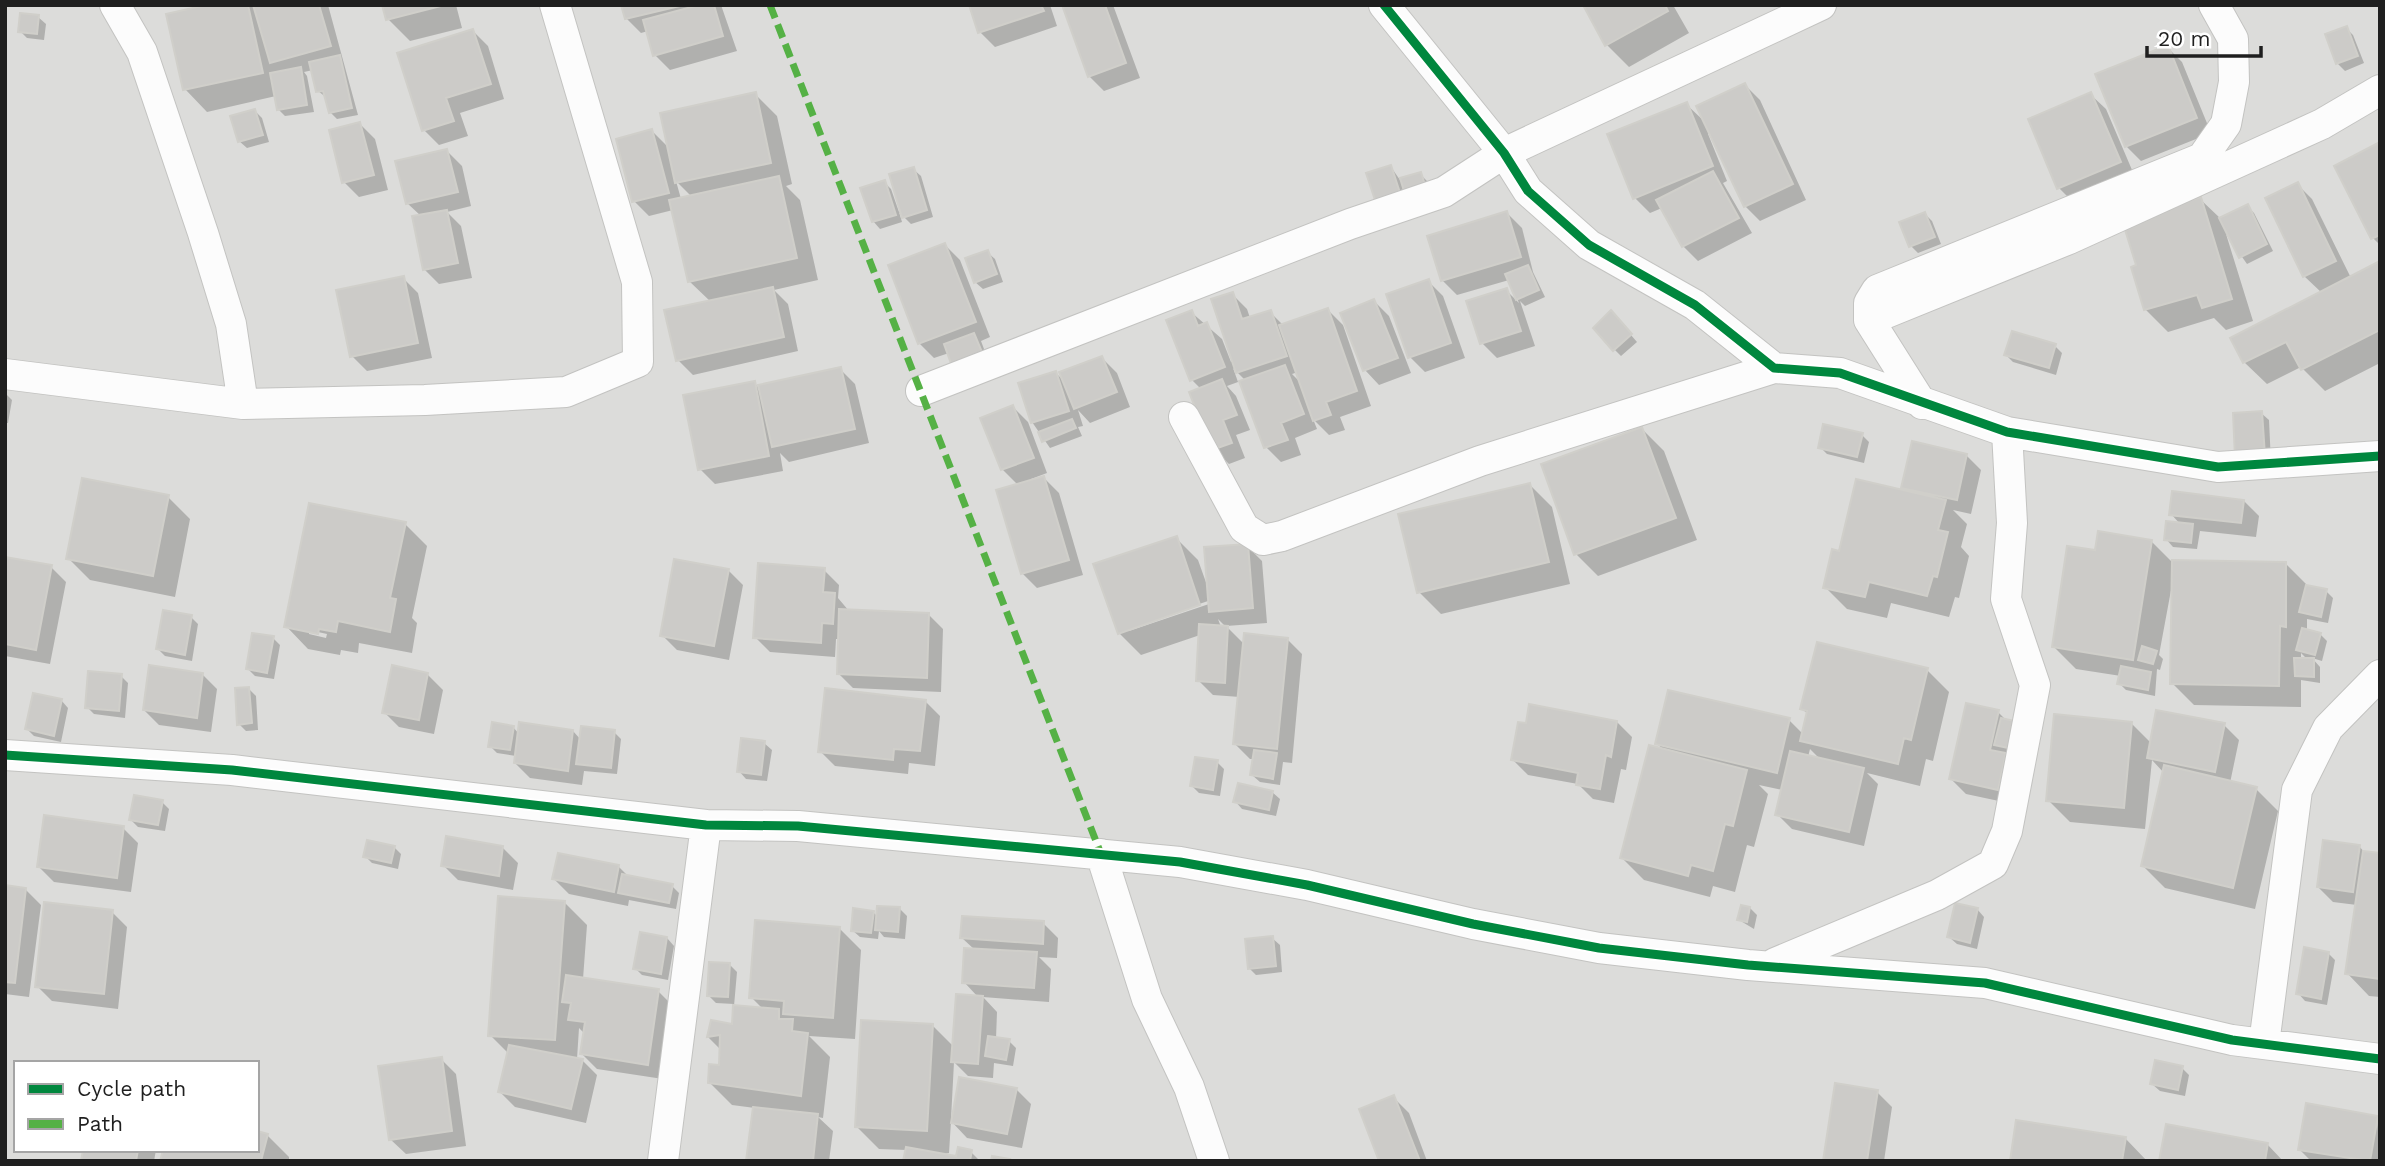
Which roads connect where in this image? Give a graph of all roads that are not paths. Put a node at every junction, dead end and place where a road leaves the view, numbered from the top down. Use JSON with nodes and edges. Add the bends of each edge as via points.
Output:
{"nodes":[{"id":1,"x":114,"y":5,"type":"edge"},
{"id":2,"x":555,"y":5,"type":"edge"},
{"id":3,"x":1384,"y":5,"type":"edge"},
{"id":4,"x":1821,"y":5,"type":"edge"},
{"id":5,"x":2214,"y":5,"type":"edge"},
{"id":6,"x":2380,"y":90,"type":"edge"},
{"id":7,"x":1504,"y":153,"type":"junction"},
{"id":8,"x":1869,"y":320,"type":"junction"},
{"id":9,"x":1774,"y":368,"type":"junction"},
{"id":10,"x":5,"y":374,"type":"edge"},
{"id":11,"x":921,"y":391,"type":"dead end"},
{"id":12,"x":243,"y":404,"type":"junction"},
{"id":13,"x":1922,"y":404,"type":"junction"},
{"id":14,"x":1184,"y":417,"type":"dead end"},
{"id":15,"x":2007,"y":432,"type":"junction"},
{"id":16,"x":2380,"y":456,"type":"edge"},
{"id":17,"x":2380,"y":675,"type":"edge"},
{"id":18,"x":5,"y":755,"type":"edge"},
{"id":19,"x":706,"y":825,"type":"junction"},
{"id":20,"x":1101,"y":854,"type":"junction"},
{"id":21,"x":1768,"y":966,"type":"junction"},
{"id":22,"x":2264,"y":1044,"type":"junction"},
{"id":23,"x":2380,"y":1059,"type":"edge"},
{"id":24,"x":663,"y":1161,"type":"edge"},
{"id":25,"x":1214,"y":1161,"type":"edge"}],
"edges":[{"from":1,"to":12,"type":"street","via":[[142,52],[203,233],[231,324]]},
{"from":2,"to":12,"type":"street","via":[[637,282],[638,362],[566,391]]},
{"from":3,"to":7,"type":"street"},
{"from":4,"to":7,"type":"street"},
{"from":5,"to":8,"type":"street","via":[[2233,39],[2234,82],[2226,124],[2202,158],[1877,290],[1869,303]]},
{"from":6,"to":8,"type":"street","via":[[2322,124],[2070,239]]},
{"from":7,"to":9,"type":"street","via":[[1528,191],[1589,245],[1695,305]]},
{"from":7,"to":11,"type":"street","via":[[1444,192],[1350,224]]},
{"from":8,"to":13,"type":"street"},
{"from":9,"to":13,"type":"street","via":[[1840,373]]},
{"from":9,"to":14,"type":"street","via":[[1480,461],[1263,540],[1244,528]]},
{"from":10,"to":12,"type":"street"},
{"from":13,"to":15,"type":"street"},
{"from":15,"to":16,"type":"street","via":[[2218,467]]},
{"from":15,"to":21,"type":"street","via":[[2012,523],[2006,599],[2035,685],[2007,831],[1993,864],[1937,895]]},
{"from":17,"to":22,"type":"street","via":[[2328,728],[2297,790]]},
{"from":18,"to":19,"type":"street","via":[[232,770]]},
{"from":19,"to":20,"type":"street","via":[[798,826]]},
{"from":19,"to":24,"type":"street"},
{"from":20,"to":21,"type":"street","via":[[1180,862],[1294,883],[1599,948]]},
{"from":20,"to":25,"type":"street","via":[[1147,999],[1189,1087]]},
{"from":21,"to":22,"type":"street","via":[[1985,983]]},
{"from":22,"to":23,"type":"street"}]}
